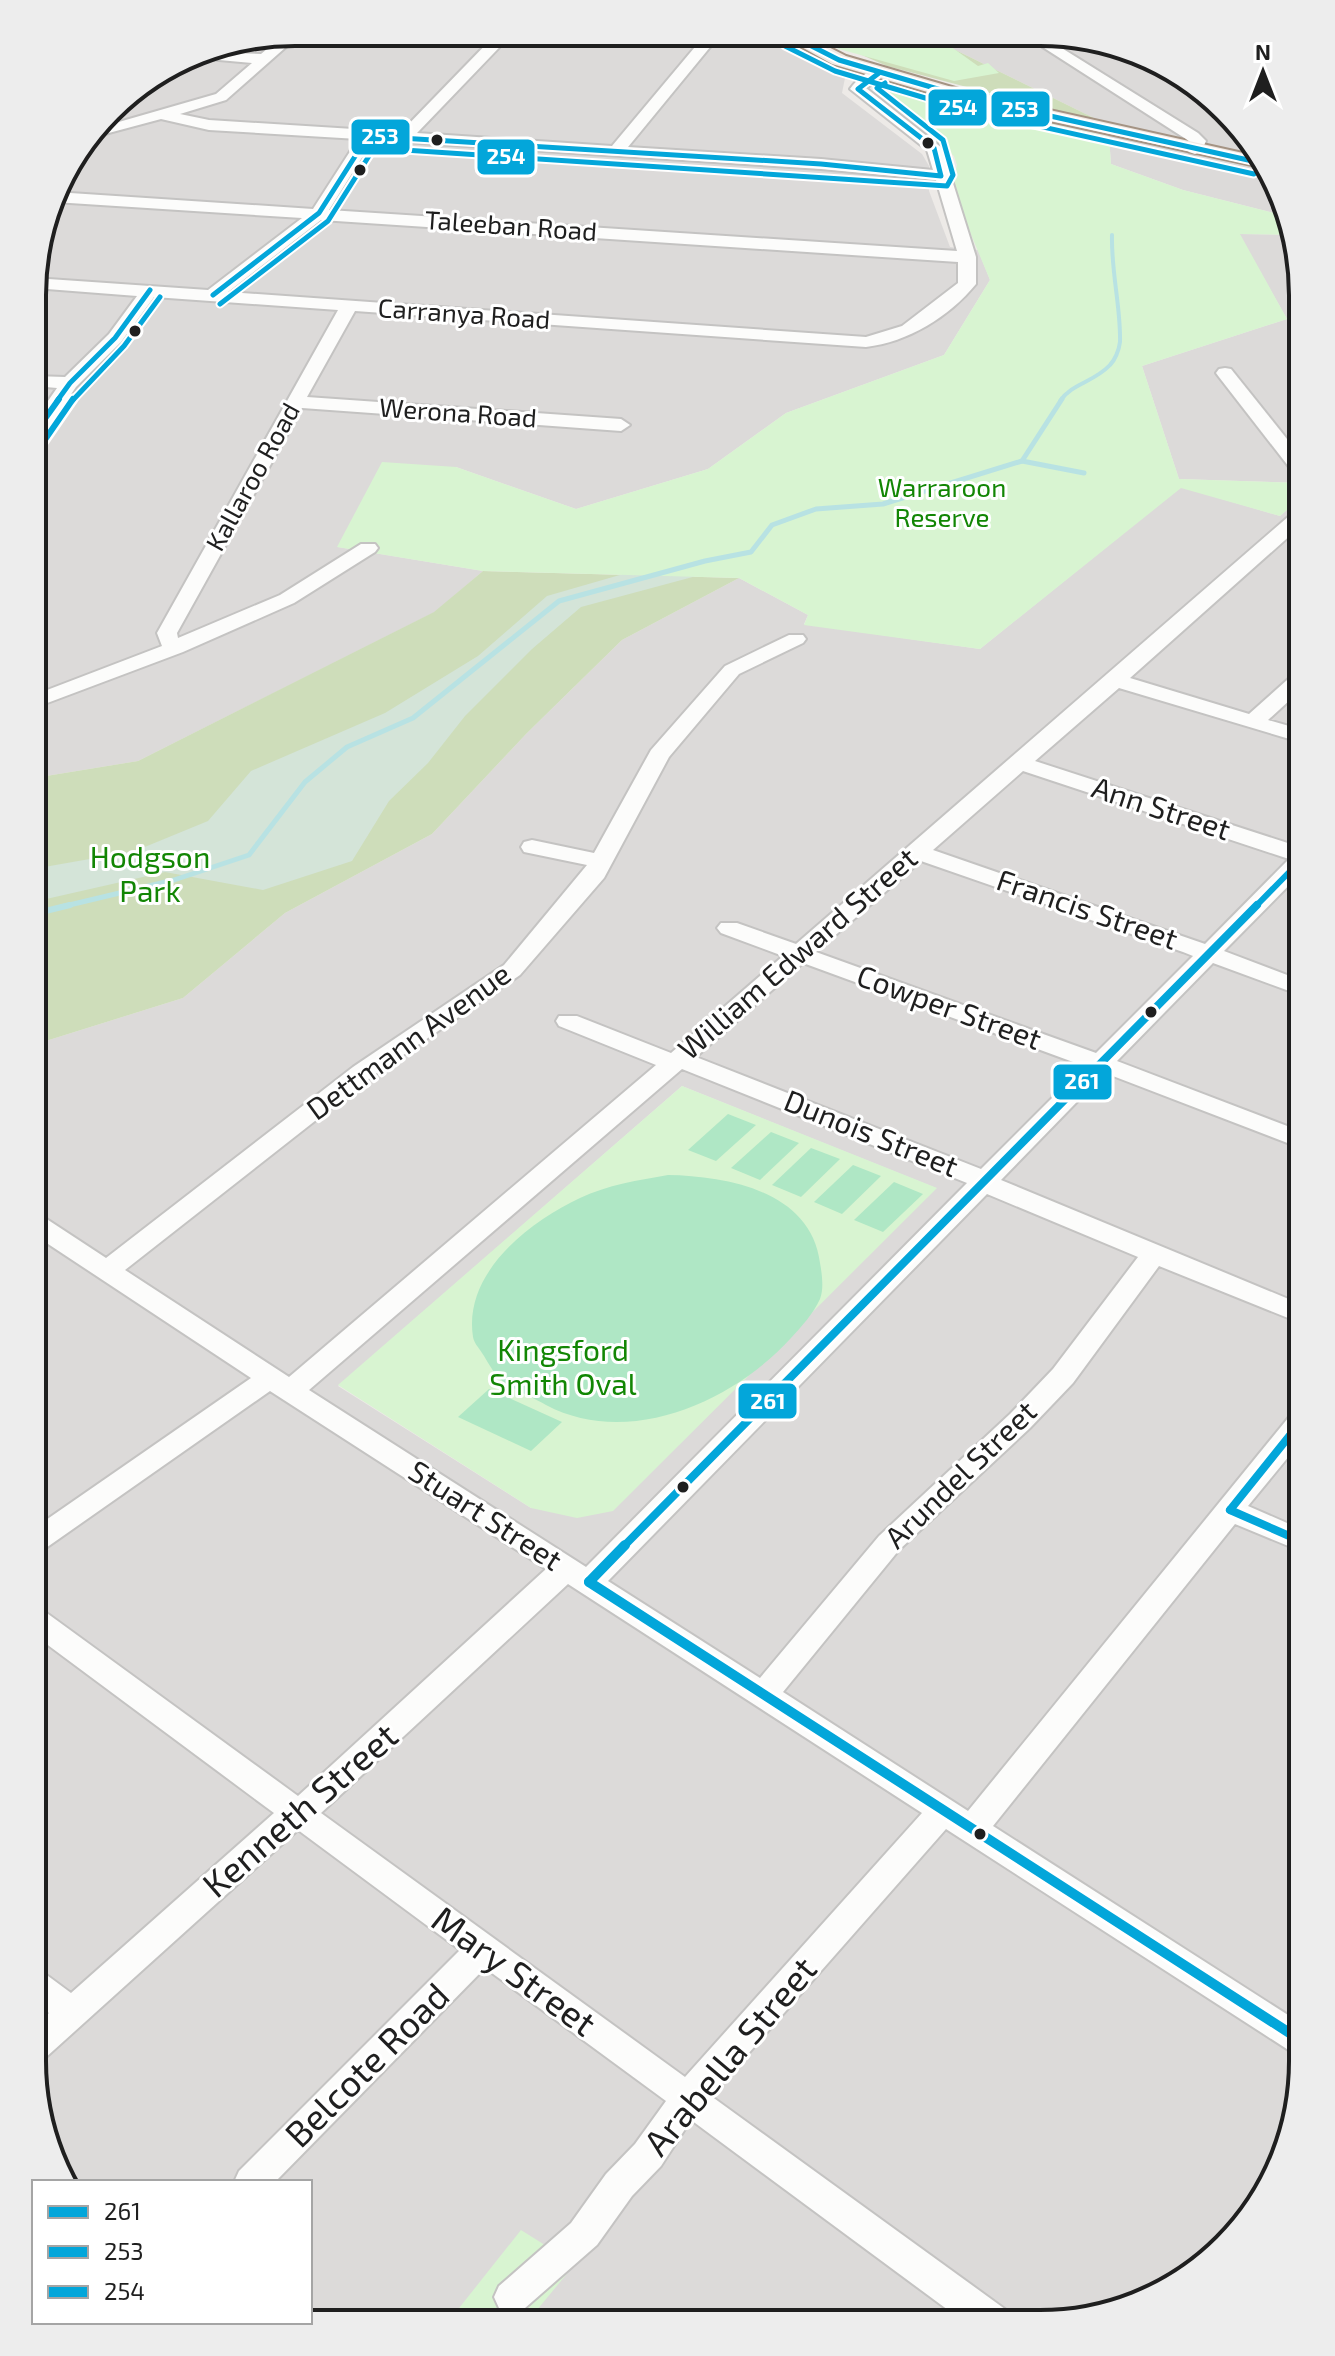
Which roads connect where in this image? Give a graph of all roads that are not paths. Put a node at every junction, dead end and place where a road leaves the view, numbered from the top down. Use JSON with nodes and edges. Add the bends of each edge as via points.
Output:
{"nodes":[{"id":1,"x":703,"y":46,"type":"edge"},
{"id":2,"x":812,"y":46,"type":"edge"},
{"id":3,"x":279,"y":47,"type":"edge"},
{"id":4,"x":493,"y":47,"type":"edge"},
{"id":5,"x":1049,"y":47,"type":"edge"},
{"id":6,"x":224,"y":56,"type":"edge"},
{"id":7,"x":266,"y":59,"type":"junction"},
{"id":8,"x":879,"y":73,"type":"junction"},
{"id":9,"x":163,"y":115,"type":"junction"},
{"id":10,"x":114,"y":125,"type":"edge"},
{"id":11,"x":368,"y":136,"type":"junction"},
{"id":12,"x":404,"y":138,"type":"junction"},
{"id":13,"x":1195,"y":149,"type":"junction"},
{"id":14,"x":616,"y":151,"type":"junction"},
{"id":15,"x":1249,"y":160,"type":"edge"},
{"id":16,"x":941,"y":176,"type":"junction"},
{"id":17,"x":66,"y":198,"type":"edge"},
{"id":18,"x":319,"y":213,"type":"junction"},
{"id":19,"x":967,"y":257,"type":"junction"},
{"id":20,"x":47,"y":284,"type":"edge"},
{"id":21,"x":150,"y":290,"type":"junction"},
{"id":22,"x":213,"y":295,"type":"junction"},
{"id":23,"x":349,"y":306,"type":"junction"},
{"id":24,"x":1225,"y":373,"type":"dead end"},
{"id":25,"x":46,"y":382,"type":"edge"},
{"id":26,"x":70,"y":383,"type":"junction"},
{"id":27,"x":295,"y":402,"type":"junction"},
{"id":28,"x":46,"y":417,"type":"edge"},
{"id":29,"x":621,"y":425,"type":"dead end"},
{"id":30,"x":1289,"y":454,"type":"edge"},
{"id":31,"x":1289,"y":526,"type":"edge"},
{"id":32,"x":368,"y":548,"type":"dead end"},
{"id":33,"x":796,"y":639,"type":"dead end"},
{"id":34,"x":168,"y":651,"type":"junction"},
{"id":35,"x":1115,"y":680,"type":"junction"},
{"id":36,"x":1289,"y":689,"type":"edge"},
{"id":37,"x":46,"y":697,"type":"edge"},
{"id":38,"x":1253,"y":722,"type":"junction"},
{"id":39,"x":1289,"y":733,"type":"edge"},
{"id":40,"x":1018,"y":762,"type":"junction"},
{"id":41,"x":532,"y":847,"type":"dead end"},
{"id":42,"x":915,"y":851,"type":"junction"},
{"id":43,"x":1289,"y":852,"type":"edge"},
{"id":44,"x":600,"y":861,"type":"junction"},
{"id":45,"x":1289,"y":871,"type":"edge"},
{"id":46,"x":729,"y":928,"type":"dead end"},
{"id":47,"x":799,"y":953,"type":"junction"},
{"id":48,"x":1207,"y":953,"type":"junction"},
{"id":49,"x":1289,"y":984,"type":"edge"},
{"id":50,"x":568,"y":1021,"type":"dead end"},
{"id":51,"x":1099,"y":1062,"type":"junction"},
{"id":52,"x":674,"y":1063,"type":"junction"},
{"id":53,"x":1289,"y":1135,"type":"edge"},
{"id":54,"x":984,"y":1180,"type":"junction"},
{"id":55,"x":46,"y":1231,"type":"edge"},
{"id":56,"x":1155,"y":1253,"type":"junction"},
{"id":57,"x":107,"y":1271,"type":"junction"},
{"id":58,"x":1288,"y":1309,"type":"edge"},
{"id":59,"x":280,"y":1384,"type":"junction"},
{"id":60,"x":1288,"y":1437,"type":"edge"},
{"id":61,"x":1230,"y":1510,"type":"junction"},
{"id":62,"x":46,"y":1535,"type":"edge"},
{"id":63,"x":1288,"y":1536,"type":"edge"},
{"id":64,"x":577,"y":1575,"type":"junction"},
{"id":65,"x":46,"y":1629,"type":"edge"},
{"id":66,"x":763,"y":1695,"type":"junction"},
{"id":67,"x":944,"y":1810,"type":"junction"},
{"id":68,"x":297,"y":1814,"type":"junction"},
{"id":69,"x":972,"y":1829,"type":"junction"},
{"id":70,"x":482,"y":1949,"type":"junction"},
{"id":71,"x":46,"y":1993,"type":"edge"},
{"id":72,"x":73,"y":2012,"type":"junction"},
{"id":73,"x":1288,"y":2032,"type":"edge"},
{"id":74,"x":46,"y":2036,"type":"edge"},
{"id":75,"x":688,"y":2097,"type":"junction"},
{"id":76,"x":254,"y":2180,"type":"edge"},
{"id":77,"x":512,"y":2297,"type":"dead end"},
{"id":78,"x":977,"y":2310,"type":"edge"}],
"edges":[{"from":1,"to":14,"type":"street"},
{"from":2,"to":8,"type":"main road"},
{"from":3,"to":7,"type":"street"},
{"from":4,"to":12,"type":"street"},
{"from":5,"to":13,"type":"street","via":[[1192,136],[1198,141]]},
{"from":6,"to":7,"type":"street"},
{"from":7,"to":9,"type":"street","via":[[221,97]]},
{"from":8,"to":13,"type":"main road"},
{"from":8,"to":16,"type":"street","via":[[858,89],[934,148]]},
{"from":9,"to":10,"type":"street"},
{"from":9,"to":11,"type":"street","via":[[209,125]]},
{"from":11,"to":12,"type":"street"},
{"from":11,"to":18,"type":"street"},
{"from":12,"to":14,"type":"street"},
{"from":13,"to":15,"type":"main road"},
{"from":14,"to":16,"type":"street"},
{"from":16,"to":19,"type":"street"},
{"from":17,"to":18,"type":"street","name":"Taleeban Road"},
{"from":18,"to":19,"type":"street","name":"Taleeban Road"},
{"from":18,"to":22,"type":"street"},
{"from":19,"to":23,"type":"street","name":"Carranya Road","via":[[967,284],[935,312],[894,337],[866,342]]},
{"from":20,"to":21,"type":"street","name":"Carranya Road"},
{"from":21,"to":22,"type":"street","name":"Carranya Road"},
{"from":21,"to":26,"type":"street","via":[[115,338]]},
{"from":22,"to":23,"type":"street","name":"Carranya Road"},
{"from":23,"to":27,"type":"street","name":"Kallaroo Road"},
{"from":24,"to":30,"type":"street"},
{"from":25,"to":26,"type":"street"},
{"from":26,"to":28,"type":"street"},
{"from":27,"to":29,"type":"street","name":"Werona Road"},
{"from":27,"to":34,"type":"street","name":"Kallaroo Road","via":[[167,633]]},
{"from":31,"to":35,"type":"street","name":"William Edward Street"},
{"from":32,"to":34,"type":"street","via":[[302,592]]},
{"from":33,"to":44,"type":"street","name":"Dettmann Avenue","via":[[732,670],[659,755]]},
{"from":34,"to":37,"type":"street"},
{"from":35,"to":38,"type":"street"},
{"from":35,"to":40,"type":"street","name":"William Edward Street"},
{"from":36,"to":38,"type":"street"},
{"from":38,"to":39,"type":"street"},
{"from":40,"to":42,"type":"street","name":"William Edward Street"},
{"from":40,"to":43,"type":"street","name":"Ann Street"},
{"from":41,"to":44,"type":"street"},
{"from":42,"to":47,"type":"street","name":"William Edward Street"},
{"from":42,"to":48,"type":"street","name":"Francis Street"},
{"from":44,"to":57,"type":"street","name":"Dettmann Avenue","via":[[592,878],[512,970],[362,1072]]},
{"from":45,"to":48,"type":"street","name":"Kenneth Street"},
{"from":46,"to":47,"type":"street","name":"Cowper Street"},
{"from":47,"to":51,"type":"street","name":"Cowper Street"},
{"from":47,"to":52,"type":"street","name":"William Edward Street"},
{"from":48,"to":49,"type":"street","name":"Francis Street"},
{"from":48,"to":51,"type":"street","name":"Kenneth Street"},
{"from":50,"to":52,"type":"street","name":"Dunois Street"},
{"from":51,"to":53,"type":"street","name":"Cowper Street"},
{"from":51,"to":54,"type":"street","name":"Kenneth Street"},
{"from":52,"to":54,"type":"street","name":"Dunois Street","via":[[726,1076]]},
{"from":52,"to":59,"type":"street","name":"William Edward Street"},
{"from":54,"to":56,"type":"street","name":"Dunois Street"},
{"from":54,"to":64,"type":"street","name":"Kenneth Street"},
{"from":55,"to":57,"type":"street","name":"Stuart Street"},
{"from":56,"to":58,"type":"street","name":"Dunois Street"},
{"from":56,"to":66,"type":"street","name":"Arundel Street","via":[[1063,1376],[889,1543]]},
{"from":57,"to":59,"type":"street","name":"Stuart Street"},
{"from":59,"to":62,"type":"street","name":"William Edward Street"},
{"from":59,"to":64,"type":"street","name":"Stuart Street"},
{"from":60,"to":61,"type":"street"},
{"from":61,"to":63,"type":"street"},
{"from":61,"to":69,"type":"street"},
{"from":64,"to":66,"type":"street","name":"Stuart Street"},
{"from":64,"to":68,"type":"street","name":"Kenneth Street"},
{"from":65,"to":68,"type":"street","name":"Mary Street"},
{"from":66,"to":67,"type":"street","name":"Stuart Street"},
{"from":67,"to":69,"type":"street","name":"Stuart Street"},
{"from":67,"to":75,"type":"street","name":"Arabella Street"},
{"from":68,"to":70,"type":"street","name":"Mary Street"},
{"from":68,"to":72,"type":"street","name":"Kenneth Street"},
{"from":69,"to":73,"type":"street","name":"Stuart Street"},
{"from":70,"to":75,"type":"street","name":"Mary Street"},
{"from":70,"to":76,"type":"street","name":"Belcote Road"},
{"from":71,"to":72,"type":"street"},
{"from":72,"to":74,"type":"street","name":"Kenneth Street"},
{"from":75,"to":77,"type":"street","name":"Arabella Street","via":[[584,2234]]},
{"from":75,"to":78,"type":"street","name":"Mary Street"}]}
